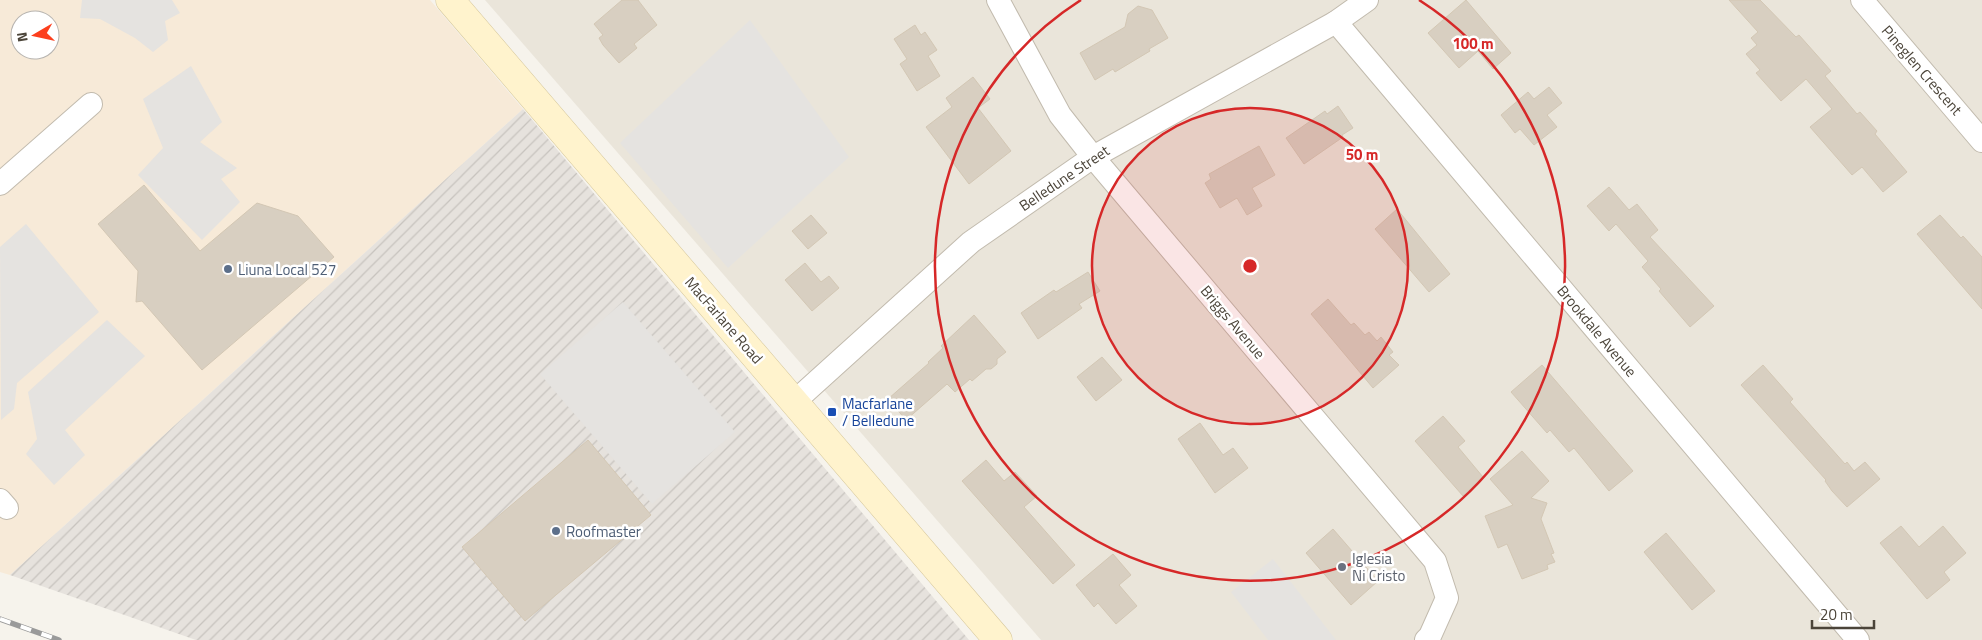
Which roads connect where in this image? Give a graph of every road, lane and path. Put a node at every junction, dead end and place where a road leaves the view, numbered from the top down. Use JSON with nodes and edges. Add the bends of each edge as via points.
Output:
{"nodes":[{"id":1,"x":450,"y":0,"type":"edge"},
{"id":2,"x":998,"y":0,"type":"edge"},
{"id":3,"x":1367,"y":0,"type":"edge"},
{"id":4,"x":1862,"y":0,"type":"edge"},
{"id":5,"x":1336,"y":22,"type":"junction"},
{"id":6,"x":90,"y":104,"type":"dead end"},
{"id":7,"x":1982,"y":140,"type":"edge"},
{"id":8,"x":1093,"y":156,"type":"junction"},
{"id":9,"x":0,"y":184,"type":"edge"},
{"id":10,"x":794,"y":402,"type":"junction"},
{"id":11,"x":998,"y":640,"type":"edge"},
{"id":12,"x":1426,"y":640,"type":"edge"},
{"id":13,"x":1858,"y":640,"type":"edge"}],
"edges":[{"from":1,"to":10,"type":"street","name":"MacFarlane Road"},
{"from":2,"to":8,"type":"street","name":"Briggs Avenue","via":[[1060,115]]},
{"from":3,"to":5,"type":"street","name":"Belledune Street"},
{"from":4,"to":7,"type":"street","name":"Pineglen Crescent"},
{"from":5,"to":8,"type":"street","name":"Belledune Street"},
{"from":5,"to":13,"type":"street","name":"Brookdale Avenue"},
{"from":6,"to":9,"type":"street"},
{"from":8,"to":10,"type":"street","name":"Belledune Street","via":[[971,242]]},
{"from":8,"to":12,"type":"street","name":"Briggs Avenue","via":[[1435,561],[1447,598]]},
{"from":10,"to":11,"type":"street","name":"MacFarlane Road"}]}
